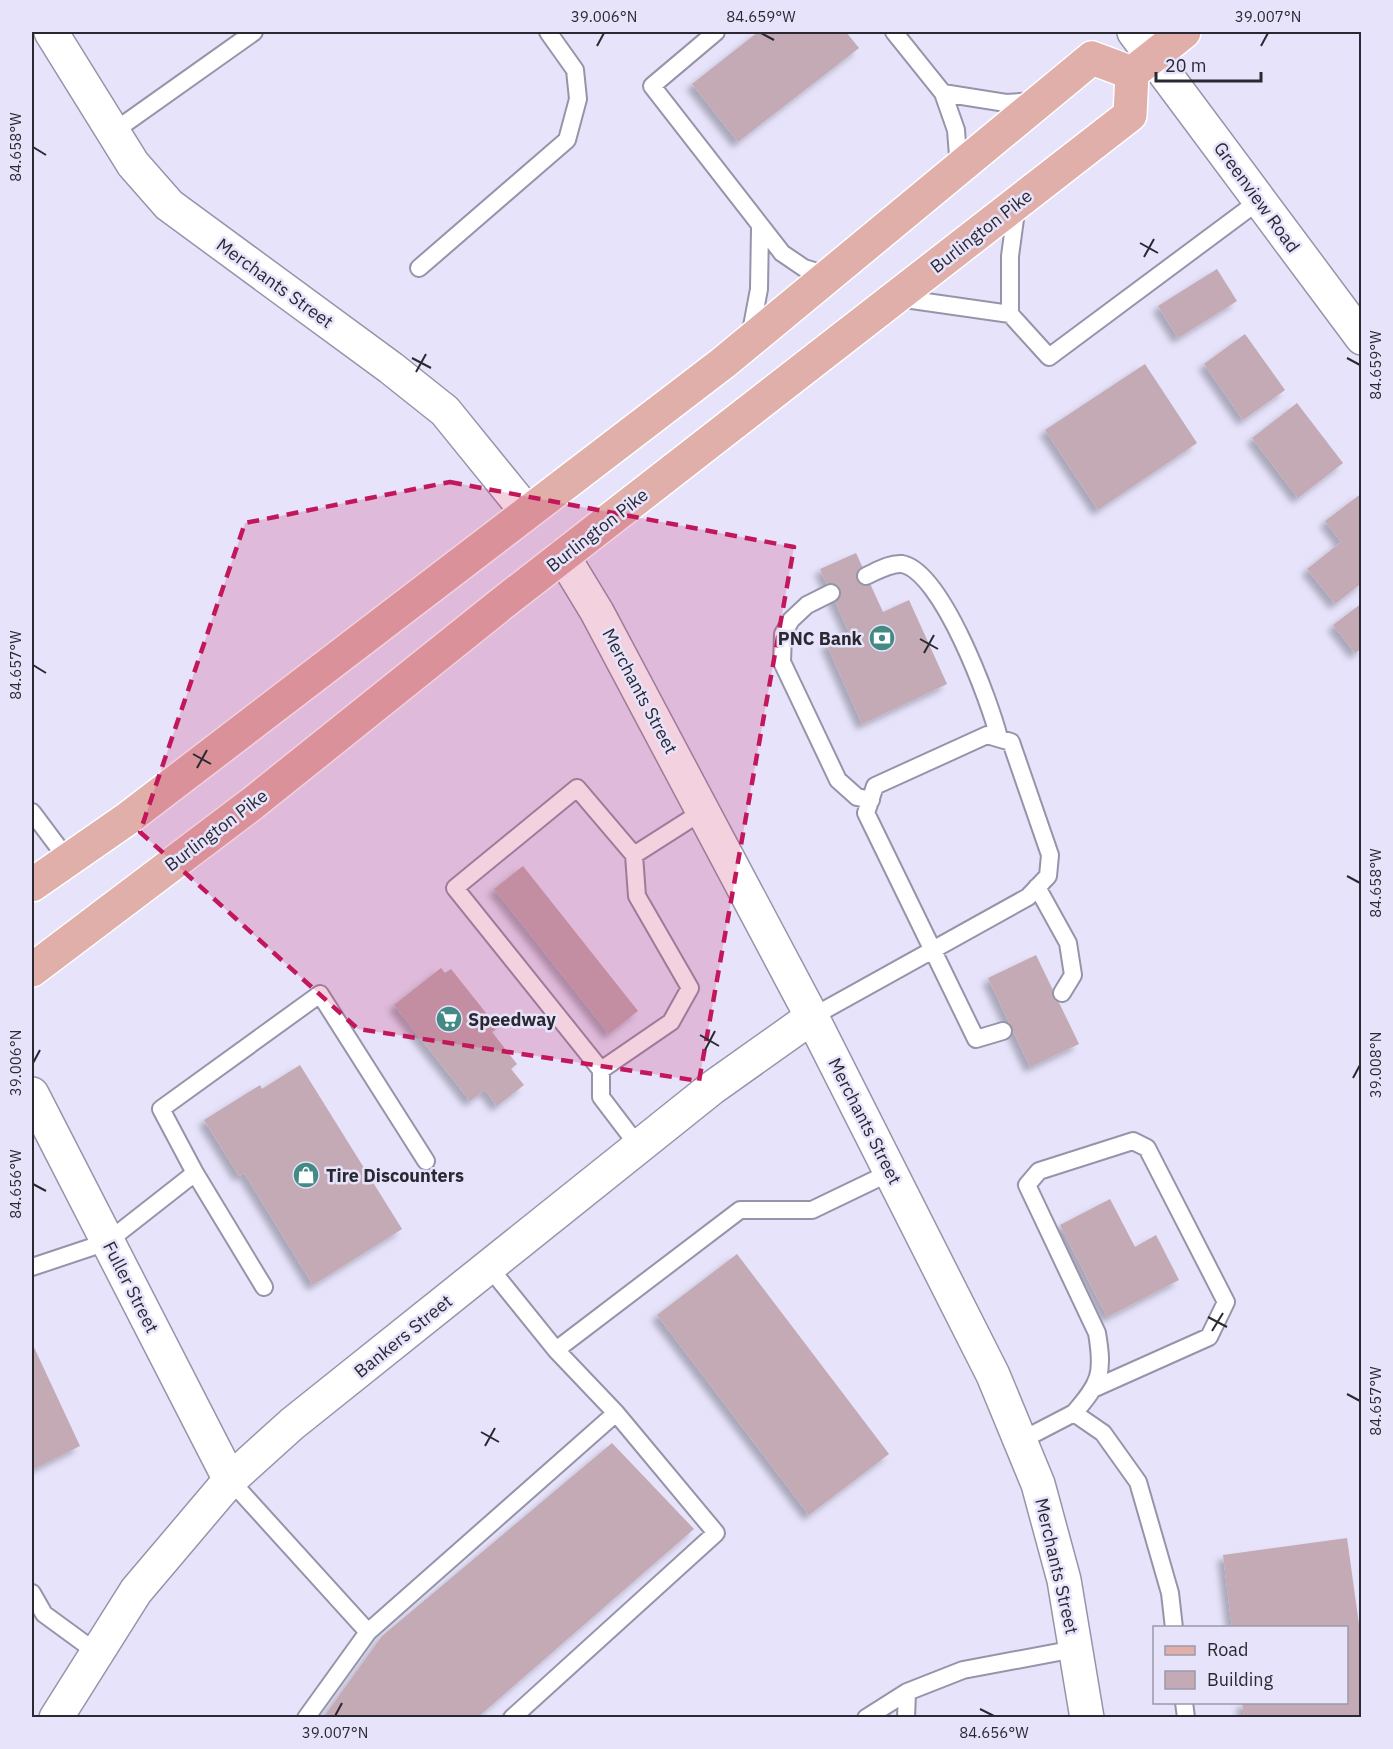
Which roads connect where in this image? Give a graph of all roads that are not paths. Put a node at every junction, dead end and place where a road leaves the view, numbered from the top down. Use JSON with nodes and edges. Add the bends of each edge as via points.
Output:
{"nodes":[{"id":1,"x":51,"y":32,"type":"edge"},
{"id":2,"x":254,"y":32,"type":"edge"},
{"id":3,"x":548,"y":32,"type":"edge"},
{"id":4,"x":716,"y":32,"type":"edge"},
{"id":5,"x":894,"y":32,"type":"edge"},
{"id":6,"x":1184,"y":32,"type":"edge"},
{"id":7,"x":1140,"y":53,"type":"edge"},
{"id":8,"x":943,"y":93,"type":"junction"},
{"id":9,"x":1042,"y":100,"type":"junction"},
{"id":10,"x":113,"y":132,"type":"junction"},
{"id":11,"x":959,"y":169,"type":"junction"},
{"id":12,"x":1260,"y":201,"type":"junction"},
{"id":13,"x":1017,"y":203,"type":"junction"},
{"id":14,"x":760,"y":228,"type":"junction"},
{"id":15,"x":419,"y":268,"type":"dead end"},
{"id":16,"x":830,"y":276,"type":"junction"},
{"id":17,"x":895,"y":297,"type":"junction"},
{"id":18,"x":1010,"y":314,"type":"junction"},
{"id":19,"x":1362,"y":338,"type":"edge"},
{"id":20,"x":748,"y":343,"type":"junction"},
{"id":21,"x":527,"y":512,"type":"junction"},
{"id":22,"x":563,"y":556,"type":"junction"},
{"id":23,"x":866,"y":576,"type":"dead end"},
{"id":24,"x":831,"y":593,"type":"dead end"},
{"id":25,"x":999,"y":738,"type":"junction"},
{"id":26,"x":871,"y":800,"type":"junction"},
{"id":27,"x":703,"y":811,"type":"junction"},
{"id":28,"x":32,"y":812,"type":"edge"},
{"id":29,"x":634,"y":855,"type":"junction"},
{"id":30,"x":68,"y":860,"type":"junction"},
{"id":31,"x":32,"y":885,"type":"edge"},
{"id":32,"x":1037,"y":886,"type":"junction"},
{"id":33,"x":933,"y":950,"type":"junction"},
{"id":34,"x":32,"y":970,"type":"edge"},
{"id":35,"x":1062,"y":993,"type":"dead end"},
{"id":36,"x":812,"y":1017,"type":"junction"},
{"id":37,"x":1003,"y":1031,"type":"dead end"},
{"id":38,"x":601,"y":1070,"type":"junction"},
{"id":39,"x":32,"y":1094,"type":"edge"},
{"id":40,"x":639,"y":1147,"type":"junction"},
{"id":41,"x":426,"y":1161,"type":"dead end"},
{"id":42,"x":891,"y":1172,"type":"junction"},
{"id":43,"x":195,"y":1173,"type":"junction"},
{"id":44,"x":107,"y":1242,"type":"junction"},
{"id":45,"x":32,"y":1267,"type":"edge"},
{"id":46,"x":489,"y":1267,"type":"junction"},
{"id":47,"x":264,"y":1287,"type":"dead end"},
{"id":48,"x":556,"y":1350,"type":"junction"},
{"id":49,"x":1095,"y":1388,"type":"junction"},
{"id":50,"x":616,"y":1413,"type":"junction"},
{"id":51,"x":1074,"y":1413,"type":"junction"},
{"id":52,"x":1020,"y":1441,"type":"junction"},
{"id":53,"x":230,"y":1480,"type":"junction"},
{"id":54,"x":32,"y":1593,"type":"edge"},
{"id":55,"x":1174,"y":1626,"type":"edge"},
{"id":56,"x":368,"y":1632,"type":"junction"},
{"id":57,"x":1075,"y":1649,"type":"junction"},
{"id":58,"x":96,"y":1652,"type":"junction"},
{"id":59,"x":907,"y":1692,"type":"junction"},
{"id":60,"x":56,"y":1718,"type":"edge"},
{"id":61,"x":306,"y":1718,"type":"edge"},
{"id":62,"x":512,"y":1718,"type":"edge"},
{"id":63,"x":866,"y":1718,"type":"edge"},
{"id":64,"x":906,"y":1718,"type":"edge"},
{"id":65,"x":1087,"y":1718,"type":"edge"}],
"edges":[{"from":1,"to":10,"type":"street","name":"Merchants Street"},
{"from":2,"to":10,"type":"lane"},
{"from":3,"to":15,"type":"lane","via":[[575,70],[578,99],[567,140]]},
{"from":4,"to":14,"type":"lane","via":[[652,86]]},
{"from":5,"to":8,"type":"lane"},
{"from":6,"to":7,"type":"main road"},
{"from":7,"to":9,"type":"main road","via":[[1092,58]]},
{"from":7,"to":12,"type":"street","name":"Greenview Road"},
{"from":7,"to":13,"type":"main road","name":"Burlington Pike","via":[[1130,115]]},
{"from":8,"to":9,"type":"lane","via":[[1006,103]]},
{"from":8,"to":11,"type":"lane","via":[[956,130]]},
{"from":9,"to":11,"type":"main road"},
{"from":10,"to":21,"type":"street","name":"Merchants Street","via":[[133,164],[169,206],[445,411]]},
{"from":11,"to":16,"type":"main road"},
{"from":12,"to":18,"type":"lane","via":[[1049,357]]},
{"from":12,"to":19,"type":"street","name":"Greenview Road"},
{"from":13,"to":17,"type":"main road","name":"Burlington Pike"},
{"from":13,"to":18,"type":"lane","via":[[1010,256]]},
{"from":14,"to":16,"type":"lane","via":[[782,253],[804,268]]},
{"from":14,"to":20,"type":"lane","via":[[759,289]]},
{"from":16,"to":20,"type":"main road"},
{"from":17,"to":18,"type":"lane"},
{"from":17,"to":22,"type":"main road","name":"Burlington Pike"},
{"from":20,"to":21,"type":"main road"},
{"from":21,"to":30,"type":"main road"},
{"from":22,"to":27,"type":"street","name":"Merchants Street"},
{"from":22,"to":34,"type":"main road","name":"Burlington Pike","via":[[262,795]]},
{"from":23,"to":25,"type":"lane","via":[[901,564],[928,580],[981,679]]},
{"from":24,"to":26,"type":"lane","via":[[799,610],[791,620],[783,634],[782,662],[838,780],[857,797]]},
{"from":25,"to":26,"type":"lane","via":[[987,735],[875,786]]},
{"from":25,"to":32,"type":"lane","via":[[1011,742],[1050,855],[1048,876]]},
{"from":26,"to":33,"type":"lane","via":[[866,813]]},
{"from":27,"to":29,"type":"lane"},
{"from":27,"to":36,"type":"street","name":"Merchants Street"},
{"from":28,"to":30,"type":"lane"},
{"from":29,"to":38,"type":"lane","via":[[637,896],[690,988],[671,1022]]},
{"from":29,"to":38,"type":"lane","via":[[577,788],[455,888]]},
{"from":30,"to":31,"type":"main road"},
{"from":32,"to":33,"type":"lane","via":[[1028,897]]},
{"from":32,"to":35,"type":"lane","via":[[1068,944],[1073,975]]},
{"from":33,"to":36,"type":"lane"},
{"from":33,"to":37,"type":"lane","via":[[976,1039]]},
{"from":36,"to":40,"type":"street","name":"Bankers Street","via":[[712,1088]]},
{"from":36,"to":42,"type":"street","name":"Merchants Street"},
{"from":38,"to":40,"type":"lane","via":[[601,1097]]},
{"from":39,"to":44,"type":"street","name":"Fuller Street"},
{"from":40,"to":46,"type":"street","name":"Bankers Street"},
{"from":41,"to":43,"type":"lane","via":[[320,994],[161,1109]]},
{"from":42,"to":48,"type":"lane","via":[[812,1210],[740,1210]]},
{"from":42,"to":52,"type":"street","name":"Merchants Street","via":[[993,1375]]},
{"from":43,"to":44,"type":"lane"},
{"from":43,"to":47,"type":"lane"},
{"from":44,"to":45,"type":"lane"},
{"from":44,"to":53,"type":"street","name":"Fuller Street"},
{"from":46,"to":48,"type":"lane"},
{"from":46,"to":53,"type":"street","name":"Bankers Street","via":[[292,1424]]},
{"from":48,"to":50,"type":"lane"},
{"from":49,"to":49,"type":"lane","via":[[1102,1360],[1097,1333],[1028,1185],[1039,1171],[1133,1140],[1147,1148],[1226,1302],[1209,1337]]},
{"from":49,"to":51,"type":"lane"},
{"from":50,"to":56,"type":"lane"},
{"from":50,"to":62,"type":"lane","via":[[716,1533]]},
{"from":51,"to":52,"type":"lane"},
{"from":51,"to":55,"type":"lane","via":[[1103,1433],[1138,1482],[1170,1593]]},
{"from":52,"to":57,"type":"street","name":"Merchants Street","via":[[1038,1484],[1064,1580]]},
{"from":53,"to":56,"type":"lane"},
{"from":53,"to":58,"type":"street","name":"Bankers Street","via":[[136,1591]]},
{"from":54,"to":58,"type":"lane","via":[[44,1614]]},
{"from":56,"to":61,"type":"lane"},
{"from":57,"to":59,"type":"lane","via":[[963,1670]]},
{"from":57,"to":65,"type":"street","name":"Merchants Street"},
{"from":58,"to":60,"type":"street","name":"Bankers Street"},
{"from":59,"to":63,"type":"lane"},
{"from":59,"to":64,"type":"lane"}]}
